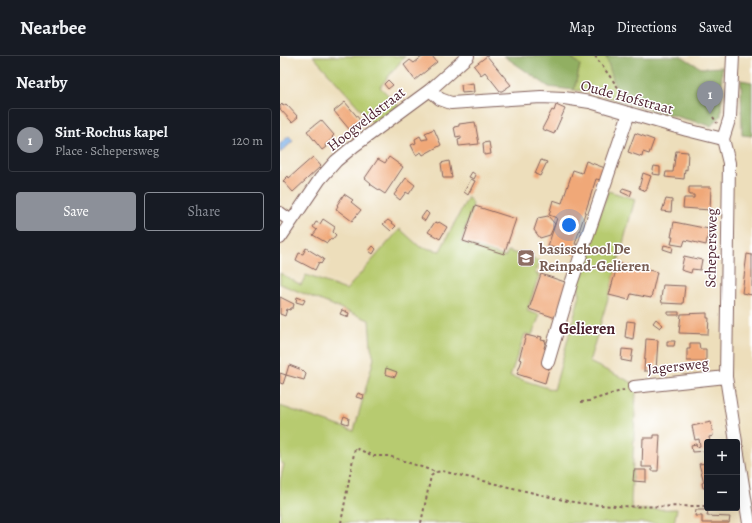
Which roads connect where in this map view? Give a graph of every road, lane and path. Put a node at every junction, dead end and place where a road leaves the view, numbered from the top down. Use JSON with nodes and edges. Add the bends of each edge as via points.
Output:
{"nodes":[{"id":1,"x":468,"y":56,"type":"edge"},
{"id":2,"x":595,"y":56,"type":"edge"},
{"id":3,"x":733,"y":56,"type":"edge"},
{"id":4,"x":430,"y":90,"type":"junction"},
{"id":5,"x":626,"y":109,"type":"junction"},
{"id":6,"x":723,"y":139,"type":"junction"},
{"id":7,"x":280,"y":213,"type":"edge"},
{"id":8,"x":291,"y":221,"type":"junction"},
{"id":9,"x":280,"y":238,"type":"edge"},
{"id":10,"x":548,"y":362,"type":"dead end"},
{"id":11,"x":726,"y":377,"type":"junction"},
{"id":12,"x":634,"y":387,"type":"joint"},
{"id":13,"x":580,"y":402,"type":"dead end"},
{"id":14,"x":736,"y":439,"type":"edge"},
{"id":15,"x":740,"y":467,"type":"edge"},
{"id":16,"x":436,"y":472,"type":"junction"},
{"id":17,"x":704,"y":506,"type":"edge"},
{"id":18,"x":341,"y":523,"type":"edge"},
{"id":19,"x":421,"y":523,"type":"edge"},
{"id":20,"x":749,"y":523,"type":"edge"}],
"edges":[{"from":1,"to":4,"type":"street","name":"Hoogveldstraat"},
{"from":2,"to":5,"type":"path","via":[[622,93]]},
{"from":3,"to":6,"type":"street","via":[[730,117]]},
{"from":4,"to":5,"type":"street","name":"Oude Hofstraat","via":[[440,99],[451,103],[541,97],[564,98]]},
{"from":4,"to":8,"type":"street","name":"Hoogveldstraat","via":[[336,162],[320,179]]},
{"from":5,"to":6,"type":"street","name":"Oude Hofstraat","via":[[686,130]]},
{"from":5,"to":10,"type":"street"},
{"from":6,"to":11,"type":"street","name":"Schepersweg","via":[[729,163]]},
{"from":7,"to":8,"type":"street"},
{"from":8,"to":9,"type":"street","name":"Hoogveldstraat"},
{"from":11,"to":12,"type":"street","name":"Jagersweg"},
{"from":11,"to":14,"type":"street","name":"Schepersweg"},
{"from":12,"to":13,"type":"path"},
{"from":15,"to":20,"type":"street"},
{"from":16,"to":17,"type":"path","via":[[442,471],[587,505]]},
{"from":16,"to":18,"type":"path","via":[[389,456],[374,456],[355,448]]},
{"from":16,"to":19,"type":"path","via":[[431,476]]}]}
